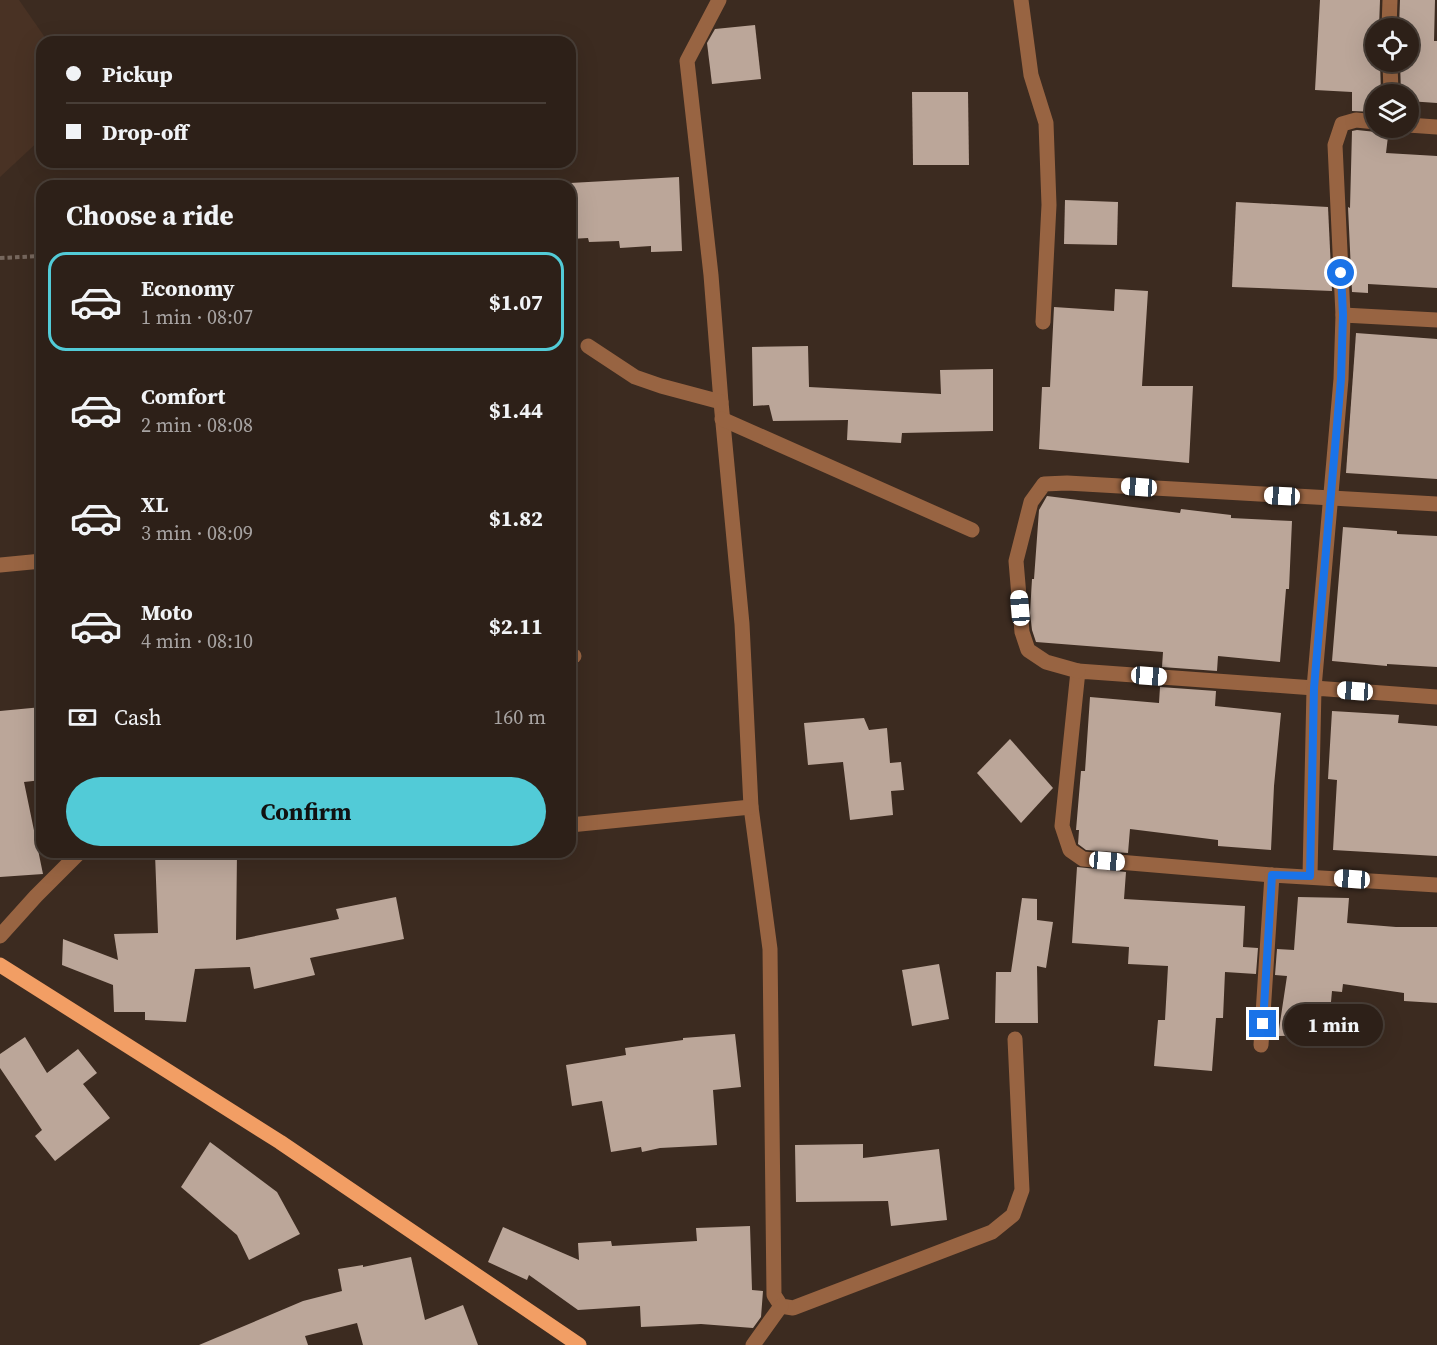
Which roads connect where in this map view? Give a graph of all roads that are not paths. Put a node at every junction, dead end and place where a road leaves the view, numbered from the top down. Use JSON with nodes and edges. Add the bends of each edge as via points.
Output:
{"nodes":[{"id":1,"x":719,"y":0,"type":"edge"},
{"id":2,"x":1021,"y":0,"type":"edge"},
{"id":3,"x":1390,"y":0,"type":"edge"},
{"id":4,"x":1389,"y":18,"type":"edge"},
{"id":5,"x":1365,"y":121,"type":"edge"},
{"id":6,"x":1419,"y":126,"type":"edge"},
{"id":7,"x":1437,"y":127,"type":"edge"},
{"id":8,"x":1343,"y":315,"type":"junction"},
{"id":9,"x":1437,"y":320,"type":"edge"},
{"id":10,"x":1042,"y":322,"type":"dead end"},
{"id":11,"x":588,"y":346,"type":"dead end"},
{"id":12,"x":721,"y":402,"type":"junction"},
{"id":13,"x":722,"y":419,"type":"junction"},
{"id":14,"x":1329,"y":499,"type":"junction"},
{"id":15,"x":1437,"y":504,"type":"edge"},
{"id":16,"x":972,"y":530,"type":"dead end"},
{"id":17,"x":36,"y":562,"type":"edge"},
{"id":18,"x":0,"y":565,"type":"edge"},
{"id":19,"x":1078,"y":671,"type":"junction"},
{"id":20,"x":1314,"y":688,"type":"junction"},
{"id":21,"x":1437,"y":697,"type":"edge"},
{"id":22,"x":751,"y":807,"type":"junction"},
{"id":23,"x":576,"y":824,"type":"edge"},
{"id":24,"x":74,"y":858,"type":"edge"},
{"id":25,"x":1272,"y":875,"type":"junction"},
{"id":26,"x":1310,"y":876,"type":"junction"},
{"id":27,"x":1437,"y":885,"type":"edge"},
{"id":28,"x":0,"y":936,"type":"edge"},
{"id":29,"x":0,"y":964,"type":"edge"},
{"id":30,"x":1015,"y":1040,"type":"dead end"},
{"id":31,"x":1262,"y":1045,"type":"dead end"},
{"id":32,"x":781,"y":1306,"type":"junction"},
{"id":33,"x":579,"y":1345,"type":"edge"},
{"id":34,"x":753,"y":1345,"type":"edge"}],
"edges":[{"from":1,"to":12,"type":"street","via":[[687,61]]},
{"from":2,"to":10,"type":"street","via":[[1031,75],[1046,123],[1049,205]]},
{"from":3,"to":4,"type":"street"},
{"from":5,"to":8,"type":"street","via":[[1342,124],[1335,145]]},
{"from":6,"to":7,"type":"street"},
{"from":8,"to":9,"type":"street"},
{"from":8,"to":14,"type":"street"},
{"from":11,"to":12,"type":"street","via":[[635,377]]},
{"from":12,"to":13,"type":"street"},
{"from":13,"to":16,"type":"street"},
{"from":13,"to":22,"type":"street","via":[[742,624]]},
{"from":14,"to":15,"type":"street"},
{"from":14,"to":19,"type":"street","via":[[1044,484],[1031,502],[1016,561],[1022,632],[1028,650],[1046,662]]},
{"from":14,"to":20,"type":"street"},
{"from":17,"to":18,"type":"street"},
{"from":19,"to":20,"type":"street"},
{"from":19,"to":25,"type":"street","via":[[1062,826],[1070,850],[1083,859]]},
{"from":20,"to":21,"type":"street"},
{"from":20,"to":26,"type":"street"},
{"from":22,"to":23,"type":"street"},
{"from":22,"to":32,"type":"street","via":[[770,949],[774,1295]]},
{"from":24,"to":28,"type":"street"},
{"from":25,"to":26,"type":"street"},
{"from":25,"to":31,"type":"street"},
{"from":26,"to":27,"type":"street"},
{"from":29,"to":33,"type":"main road","via":[[280,1142]]},
{"from":30,"to":32,"type":"street","via":[[1023,1190],[1012,1215],[992,1232],[792,1308]]},
{"from":32,"to":34,"type":"street"}]}
